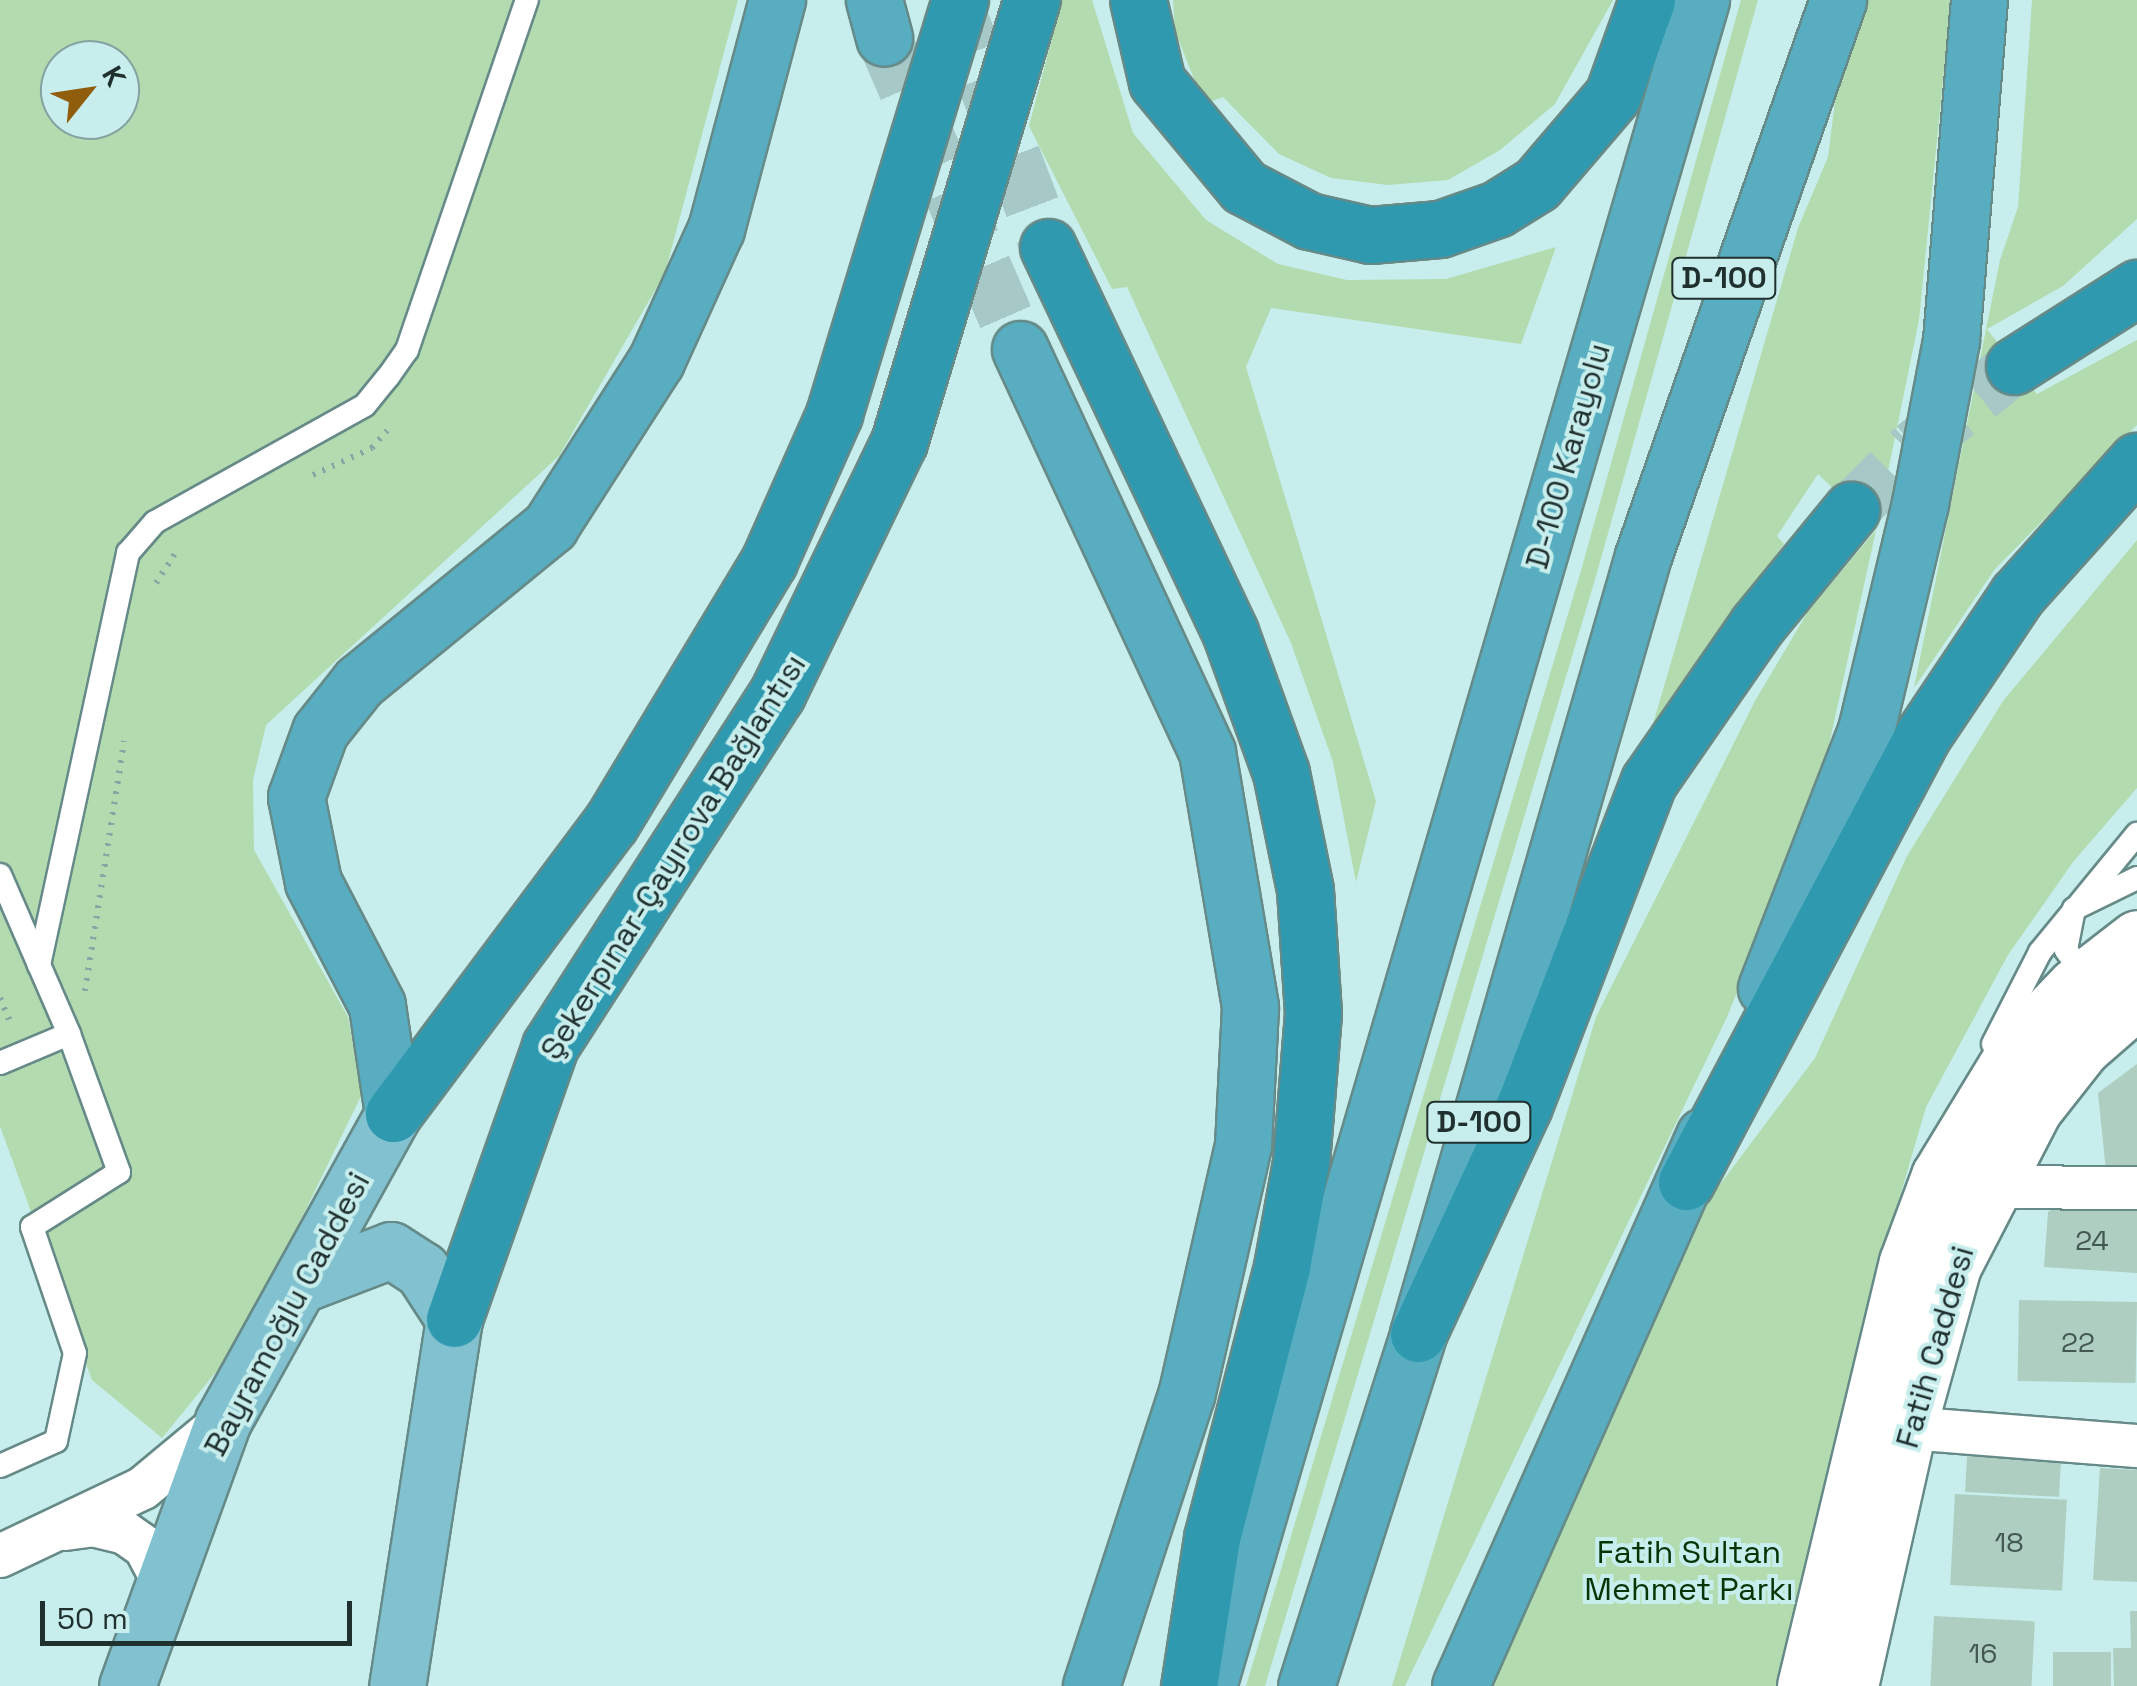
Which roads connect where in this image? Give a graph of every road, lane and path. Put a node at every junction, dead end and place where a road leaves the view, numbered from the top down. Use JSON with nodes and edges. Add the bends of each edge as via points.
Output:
{"nodes":[{"id":1,"x":526,"y":0,"type":"edge"},
{"id":2,"x":776,"y":0,"type":"edge"},
{"id":3,"x":960,"y":0,"type":"edge"},
{"id":4,"x":1032,"y":0,"type":"edge"},
{"id":5,"x":1138,"y":0,"type":"edge"},
{"id":6,"x":1648,"y":0,"type":"edge"},
{"id":7,"x":1701,"y":0,"type":"edge"},
{"id":8,"x":1805,"y":0,"type":"edge"},
{"id":9,"x":1838,"y":0,"type":"edge"},
{"id":10,"x":1979,"y":0,"type":"edge"},
{"id":11,"x":1048,"y":247,"type":"tunnel mouth"},
{"id":12,"x":2137,"y":288,"type":"edge"},
{"id":13,"x":1020,"y":349,"type":"tunnel mouth"},
{"id":14,"x":2014,"y":366,"type":"tunnel mouth"},
{"id":15,"x":398,"y":419,"type":"dead end"},
{"id":16,"x":2137,"y":461,"type":"edge"},
{"id":17,"x":300,"y":480,"type":"dead end"},
{"id":18,"x":1851,"y":510,"type":"tunnel mouth"},
{"id":19,"x":181,"y":544,"type":"dead end"},
{"id":20,"x":1643,"y":556,"type":"junction"},
{"id":21,"x":150,"y":600,"type":"dead end"},
{"id":22,"x":125,"y":732,"type":"dead end"},
{"id":23,"x":2137,"y":834,"type":"edge"},
{"id":24,"x":0,"y":876,"type":"edge"},
{"id":25,"x":2137,"y":878,"type":"edge"},
{"id":26,"x":2074,"y":909,"type":"junction"},
{"id":27,"x":1435,"y":913,"type":"joint"},
{"id":28,"x":39,"y":965,"type":"junction"},
{"id":29,"x":2110,"y":984,"type":"edge"},
{"id":30,"x":71,"y":1040,"type":"junction"},
{"id":31,"x":0,"y":1063,"type":"edge"},
{"id":32,"x":393,"y":1114,"type":"junction"},
{"id":33,"x":1686,"y":1182,"type":"junction"},
{"id":34,"x":1963,"y":1185,"type":"junction"},
{"id":35,"x":2137,"y":1188,"type":"edge"},
{"id":36,"x":302,"y":1284,"type":"junction"},
{"id":37,"x":454,"y":1319,"type":"junction"},
{"id":38,"x":1418,"y":1334,"type":"junction"},
{"id":39,"x":223,"y":1421,"type":"junction"},
{"id":40,"x":1908,"y":1428,"type":"junction"},
{"id":41,"x":2137,"y":1446,"type":"edge"},
{"id":42,"x":0,"y":1466,"type":"edge"},
{"id":43,"x":50,"y":1532,"type":"junction"},
{"id":44,"x":0,"y":1556,"type":"edge"},
{"id":45,"x":164,"y":1583,"type":"junction"},
{"id":46,"x":127,"y":1686,"type":"edge"},
{"id":47,"x":397,"y":1686,"type":"edge"},
{"id":48,"x":1091,"y":1686,"type":"edge"},
{"id":49,"x":1189,"y":1686,"type":"edge"},
{"id":50,"x":1208,"y":1686,"type":"edge"},
{"id":51,"x":1306,"y":1686,"type":"edge"},
{"id":52,"x":1460,"y":1686,"type":"edge"},
{"id":53,"x":1805,"y":1686,"type":"edge"},
{"id":54,"x":1850,"y":1686,"type":"edge"}],
"edges":[{"from":1,"to":28,"type":"lane","via":[[407,350],[388,377],[364,405],[156,522],[128,553]]},
{"from":2,"to":32,"type":"highway","via":[[716,229],[656,362],[550,526],[359,682],[320,731],[296,797],[313,882],[377,1006]]},
{"from":3,"to":32,"type":"highway","via":[[834,414],[769,562],[610,823]]},
{"from":4,"to":37,"type":"highway","name":"Şekerpınar-Çayırova Bağlantısı","via":[[899,442],[777,694],[550,1046]]},
{"from":5,"to":6,"type":"highway","via":[[1156,82],[1244,187],[1309,222],[1370,234],[1440,229],[1496,209],[1537,184],[1613,95]]},
{"from":7,"to":27,"type":"highway","name":"D-100 Karayolu","number":"D-100"},
{"from":8,"to":20,"type":"highway","number":"D-100"},
{"from":9,"to":20,"type":"highway"},
{"from":10,"to":33,"type":"highway","via":[[1952,340],[1895,620],[1832,828]]},
{"from":11,"to":49,"type":"highway","via":[[1230,632],[1281,773],[1305,890],[1313,1013],[1302,1162],[1212,1538]]},
{"from":12,"to":14,"type":"highway"},
{"from":13,"to":48,"type":"highway","via":[[1207,752],[1250,1008],[1243,1145],[1186,1395]]},
{"from":15,"to":17,"type":"path","via":[[372,448]]},
{"from":16,"to":33,"type":"highway","via":[[2017,594],[1924,734]]},
{"from":18,"to":38,"type":"highway","via":[[1757,624],[1649,782],[1524,1106]]},
{"from":19,"to":21,"type":"path"},
{"from":20,"to":38,"type":"highway","number":"D-100"},
{"from":22,"to":30,"type":"path"},
{"from":23,"to":26,"type":"lane"},
{"from":24,"to":28,"type":"lane"},
{"from":25,"to":26,"type":"lane"},
{"from":26,"to":29,"type":"lane","via":[[2066,950]]},
{"from":26,"to":34,"type":"lane","via":[[2011,1005]]},
{"from":27,"to":50,"type":"highway","name":"D-100","number":"D-100"},
{"from":28,"to":30,"type":"lane"},
{"from":29,"to":34,"type":"street","name":"Fatih Caddesi","via":[[2014,1095]]},
{"from":30,"to":31,"type":"lane"},
{"from":30,"to":42,"type":"lane","via":[[118,1172],[32,1227],[76,1353],[56,1441]]},
{"from":32,"to":36,"type":"main road","name":"Bayramoğlu Caddesi"},
{"from":33,"to":52,"type":"highway"},
{"from":34,"to":35,"type":"street"},
{"from":34,"to":40,"type":"street","name":"Fatih Caddesi","via":[[1953,1266]]},
{"from":34,"to":53,"type":"street","via":[[1908,1262]]},
{"from":36,"to":37,"type":"main road","via":[[391,1250],[422,1270]]},
{"from":36,"to":39,"type":"main road","name":"Bayramoğlu Caddesi"},
{"from":37,"to":47,"type":"main road"},
{"from":38,"to":51,"type":"highway","number":"D-100"},
{"from":39,"to":43,"type":"street","via":[[143,1488]]},
{"from":39,"to":45,"type":"main road","name":"Bayramoğlu Caddesi"},
{"from":40,"to":41,"type":"street"},
{"from":40,"to":54,"type":"street","name":"Fatih Caddesi"},
{"from":43,"to":44,"type":"street"},
{"from":43,"to":45,"type":"street","via":[[93,1525],[125,1533],[145,1547]]},
{"from":45,"to":46,"type":"main road","name":"Bayramoğlu Caddesi"}]}
